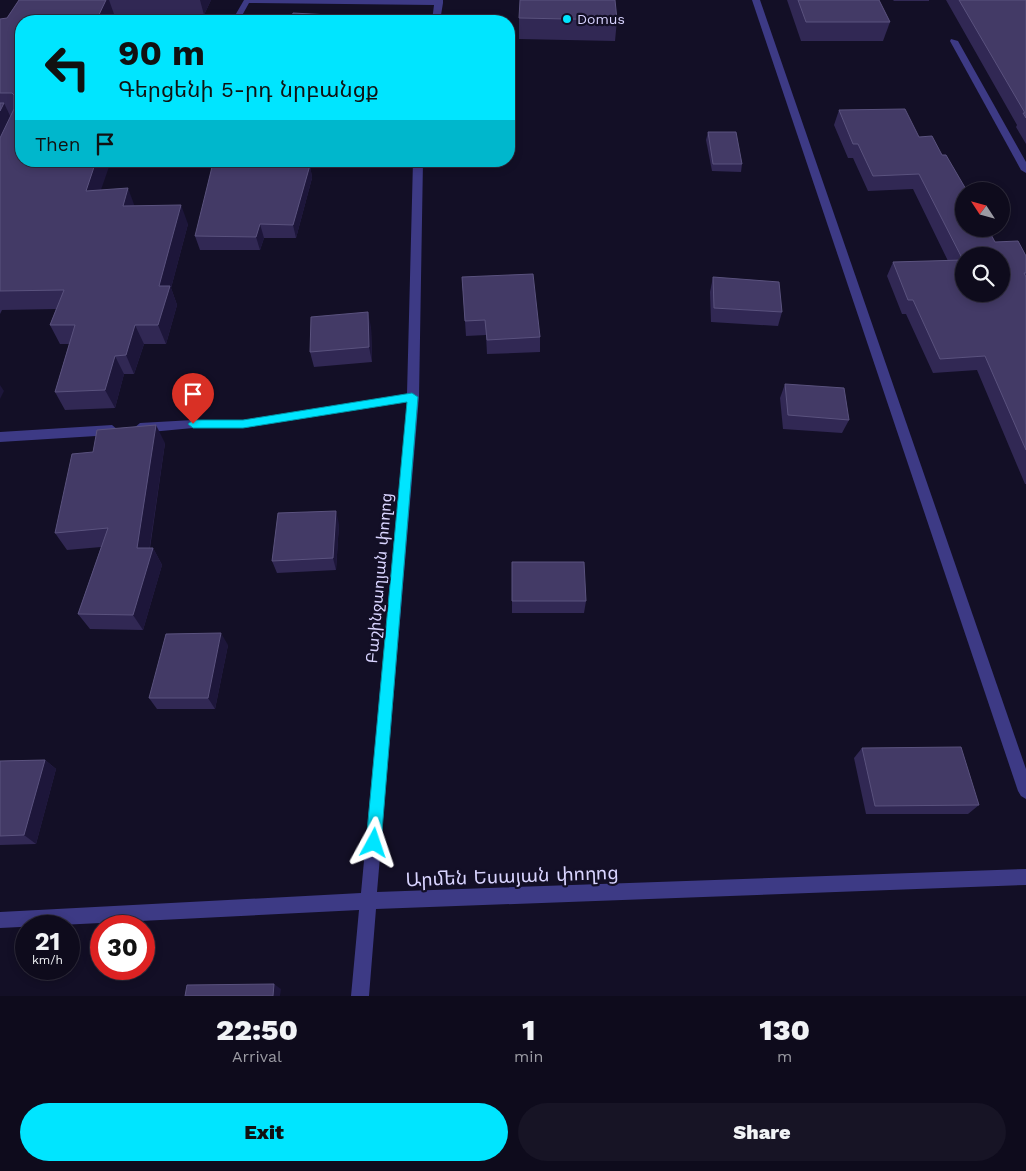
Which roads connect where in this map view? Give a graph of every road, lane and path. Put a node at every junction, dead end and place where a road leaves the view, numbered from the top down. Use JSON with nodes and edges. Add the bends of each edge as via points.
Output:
{"nodes":[{"id":1,"x":756,"y":0,"type":"edge"},
{"id":2,"x":439,"y":1,"type":"edge"},
{"id":3,"x":239,"y":15,"type":"edge"},
{"id":4,"x":437,"y":15,"type":"edge"},
{"id":5,"x":954,"y":41,"type":"dead end"},
{"id":6,"x":418,"y":167,"type":"edge"},
{"id":7,"x":1026,"y":170,"type":"edge"},
{"id":8,"x":412,"y":397,"type":"junction"},
{"id":9,"x":0,"y":438,"type":"edge"},
{"id":10,"x":1026,"y":791,"type":"edge"},
{"id":11,"x":1026,"y":877,"type":"edge"},
{"id":12,"x":368,"y":901,"type":"junction"},
{"id":13,"x":0,"y":920,"type":"edge"},
{"id":14,"x":360,"y":996,"type":"edge"}],
"edges":[{"from":1,"to":10,"type":"street"},
{"from":2,"to":3,"type":"street","via":[[247,1]]},
{"from":2,"to":4,"type":"street"},
{"from":5,"to":7,"type":"street"},
{"from":6,"to":8,"type":"street","name":"Բաշինջաղյան փողոց"},
{"from":8,"to":9,"type":"street","via":[[243,424],[193,424]]},
{"from":8,"to":12,"type":"street","name":"Բաշինջաղյան փողոց"},
{"from":11,"to":12,"type":"street","name":"Արմեն Եսայան փողոց"},
{"from":12,"to":13,"type":"street","name":"Արմեն Եսայան փողոց"},
{"from":12,"to":14,"type":"street","name":"Բաշինջաղյան փողոց"}]}
